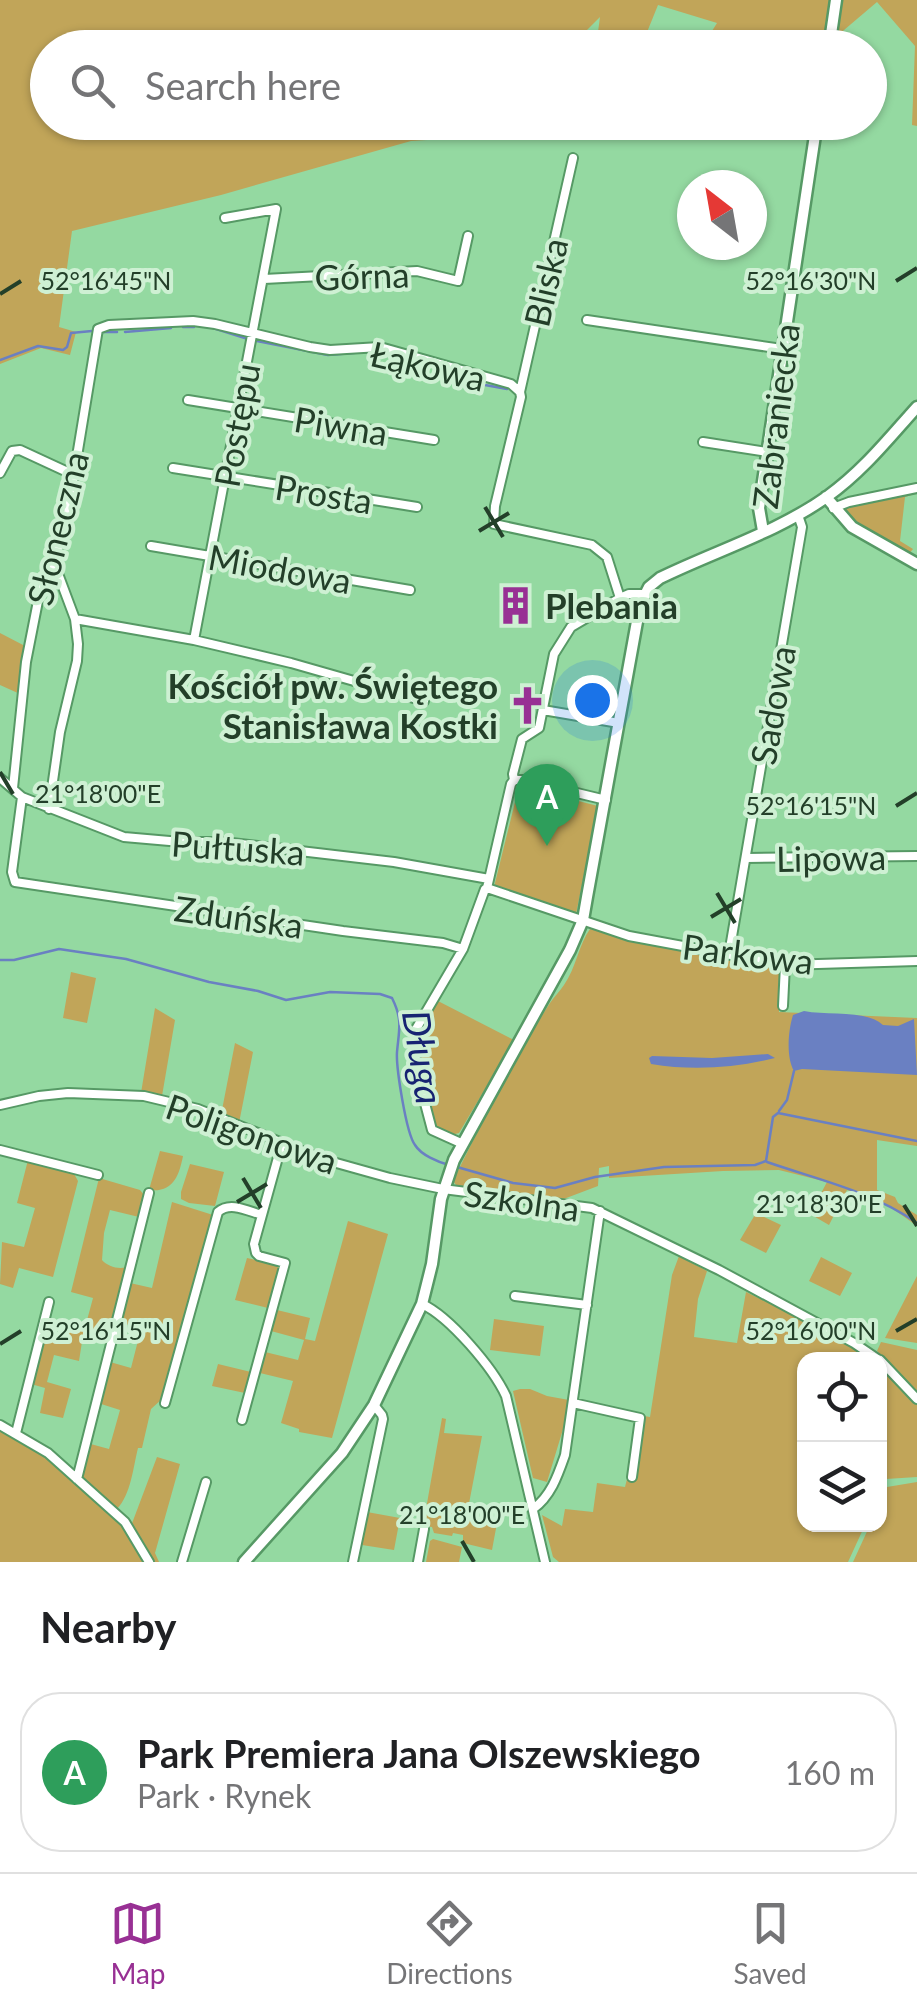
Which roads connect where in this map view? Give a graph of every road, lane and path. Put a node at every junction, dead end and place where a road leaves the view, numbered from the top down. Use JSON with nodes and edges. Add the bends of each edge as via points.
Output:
{"nodes":[{"id":1,"x":836,"y":0,"type":"edge"},
{"id":2,"x":832,"y":30,"type":"edge"},
{"id":3,"x":814,"y":140,"type":"edge"},
{"id":4,"x":573,"y":158,"type":"dead end"},
{"id":5,"x":224,"y":218,"type":"dead end"},
{"id":6,"x":468,"y":236,"type":"dead end"},
{"id":7,"x":264,"y":279,"type":"junction"},
{"id":8,"x":586,"y":320,"type":"dead end"},
{"id":9,"x":98,"y":329,"type":"joint"},
{"id":10,"x":253,"y":334,"type":"junction"},
{"id":11,"x":782,"y":350,"type":"junction"},
{"id":12,"x":520,"y":392,"type":"junction"},
{"id":13,"x":188,"y":400,"type":"dead end"},
{"id":14,"x":240,"y":408,"type":"junction"},
{"id":15,"x":917,"y":408,"type":"edge"},
{"id":16,"x":434,"y":440,"type":"dead end"},
{"id":17,"x":703,"y":442,"type":"dead end"},
{"id":18,"x":767,"y":452,"type":"junction"},
{"id":19,"x":173,"y":468,"type":"dead end"},
{"id":20,"x":0,"y":472,"type":"edge"},
{"id":21,"x":74,"y":475,"type":"junction"},
{"id":22,"x":227,"y":478,"type":"junction"},
{"id":23,"x":917,"y":488,"type":"edge"},
{"id":24,"x":830,"y":502,"type":"junction"},
{"id":25,"x":417,"y":507,"type":"dead end"},
{"id":26,"x":798,"y":515,"type":"junction"},
{"id":27,"x":763,"y":531,"type":"junction"},
{"id":28,"x":150,"y":546,"type":"dead end"},
{"id":29,"x":212,"y":556,"type":"junction"},
{"id":30,"x":54,"y":563,"type":"junction"},
{"id":31,"x":917,"y":564,"type":"edge"},
{"id":32,"x":410,"y":590,"type":"dead end"},
{"id":33,"x":645,"y":594,"type":"junction"},
{"id":34,"x":620,"y":598,"type":"junction"},
{"id":35,"x":75,"y":618,"type":"junction"},
{"id":36,"x":194,"y":640,"type":"junction"},
{"id":37,"x":424,"y":701,"type":"dead end"},
{"id":38,"x":544,"y":710,"type":"junction"},
{"id":39,"x":619,"y":723,"type":"junction"},
{"id":40,"x":0,"y":778,"type":"edge"},
{"id":41,"x":514,"y":780,"type":"junction"},
{"id":42,"x":13,"y":788,"type":"junction"},
{"id":43,"x":22,"y":796,"type":"junction"},
{"id":44,"x":606,"y":800,"type":"junction"},
{"id":45,"x":49,"y":808,"type":"junction"},
{"id":46,"x":917,"y":856,"type":"edge"},
{"id":47,"x":746,"y":858,"type":"junction"},
{"id":48,"x":488,"y":884,"type":"junction"},
{"id":49,"x":583,"y":920,"type":"junction"},
{"id":50,"x":463,"y":950,"type":"junction"},
{"id":51,"x":729,"y":954,"type":"junction"},
{"id":52,"x":917,"y":961,"type":"edge"},
{"id":53,"x":785,"y":965,"type":"junction"},
{"id":54,"x":782,"y":1006,"type":"dead end"},
{"id":55,"x":0,"y":1105,"type":"edge"},
{"id":56,"x":282,"y":1143,"type":"junction"},
{"id":57,"x":463,"y":1144,"type":"junction"},
{"id":58,"x":0,"y":1150,"type":"edge"},
{"id":59,"x":98,"y":1175,"type":"dead end"},
{"id":60,"x":444,"y":1189,"type":"junction"},
{"id":61,"x":149,"y":1193,"type":"dead end"},
{"id":62,"x":600,"y":1211,"type":"junction"},
{"id":63,"x":262,"y":1215,"type":"junction"},
{"id":64,"x":515,"y":1296,"type":"dead end"},
{"id":65,"x":49,"y":1302,"type":"dead end"},
{"id":66,"x":422,"y":1304,"type":"junction"},
{"id":67,"x":587,"y":1305,"type":"junction"},
{"id":68,"x":867,"y":1352,"type":"edge"},
{"id":69,"x":887,"y":1368,"type":"edge"},
{"id":70,"x":917,"y":1399,"type":"edge"},
{"id":71,"x":165,"y":1403,"type":"dead end"},
{"id":72,"x":573,"y":1403,"type":"junction"},
{"id":73,"x":374,"y":1405,"type":"junction"},
{"id":74,"x":242,"y":1420,"type":"dead end"},
{"id":75,"x":0,"y":1426,"type":"edge"},
{"id":76,"x":16,"y":1434,"type":"junction"},
{"id":77,"x":632,"y":1476,"type":"dead end"},
{"id":78,"x":77,"y":1479,"type":"junction"},
{"id":79,"x":206,"y":1482,"type":"dead end"},
{"id":80,"x":533,"y":1508,"type":"junction"},
{"id":81,"x":424,"y":1530,"type":"dead end"},
{"id":82,"x":149,"y":1562,"type":"edge"},
{"id":83,"x":182,"y":1562,"type":"edge"},
{"id":84,"x":244,"y":1562,"type":"edge"},
{"id":85,"x":352,"y":1562,"type":"edge"},
{"id":86,"x":418,"y":1562,"type":"edge"},
{"id":87,"x":545,"y":1562,"type":"edge"}],
"edges":[{"from":1,"to":2,"type":"main road"},
{"from":3,"to":11,"type":"main road","name":"Zabraniecka"},
{"from":4,"to":12,"type":"street","name":"Bliska"},
{"from":5,"to":7,"type":"street","name":"Postępu","via":[[276,210]]},
{"from":6,"to":7,"type":"street","name":"Górna","via":[[458,281],[417,271]]},
{"from":7,"to":10,"type":"street","name":"Postępu"},
{"from":8,"to":11,"type":"street"},
{"from":9,"to":10,"type":"street","name":"Łąkowa","via":[[192,321]]},
{"from":9,"to":21,"type":"street","name":"Słoneczna"},
{"from":10,"to":12,"type":"street","name":"Łąkowa","via":[[330,350],[380,348]]},
{"from":10,"to":14,"type":"street","name":"Postępu"},
{"from":11,"to":18,"type":"main road","name":"Zabraniecka"},
{"from":12,"to":34,"type":"street","name":"Bliska","via":[[494,524],[592,545],[606,557]]},
{"from":13,"to":14,"type":"street","name":"Piwna"},
{"from":14,"to":16,"type":"street","name":"Piwna"},
{"from":14,"to":22,"type":"street","name":"Postępu"},
{"from":15,"to":24,"type":"main road"},
{"from":17,"to":18,"type":"street"},
{"from":18,"to":27,"type":"main road","name":"Zabraniecka","via":[[758,508]]},
{"from":19,"to":22,"type":"street","name":"Prosta"},
{"from":20,"to":21,"type":"street","via":[[12,451],[20,450]]},
{"from":21,"to":30,"type":"street","name":"Słoneczna"},
{"from":22,"to":25,"type":"street","name":"Prosta"},
{"from":22,"to":29,"type":"street","name":"Postępu"},
{"from":23,"to":24,"type":"street"},
{"from":24,"to":26,"type":"main road"},
{"from":24,"to":31,"type":"main road","via":[[857,530]]},
{"from":26,"to":27,"type":"main road"},
{"from":26,"to":47,"type":"street","name":"Sadowa","via":[[802,527]]},
{"from":27,"to":33,"type":"main road","via":[[660,578]]},
{"from":28,"to":29,"type":"street","name":"Miodowa"},
{"from":29,"to":32,"type":"street","name":"Miodowa"},
{"from":29,"to":36,"type":"street","name":"Postępu"},
{"from":30,"to":35,"type":"street"},
{"from":30,"to":42,"type":"street","name":"Słoneczna","via":[[45,576],[26,662]]},
{"from":33,"to":34,"type":"street"},
{"from":33,"to":39,"type":"main road"},
{"from":34,"to":38,"type":"street","via":[[572,627],[559,643]]},
{"from":35,"to":36,"type":"street"},
{"from":35,"to":45,"type":"street","via":[[78,661]]},
{"from":36,"to":37,"type":"street"},
{"from":38,"to":39,"type":"street"},
{"from":38,"to":41,"type":"street","via":[[538,730],[522,739]]},
{"from":39,"to":44,"type":"main road"},
{"from":40,"to":42,"type":"street","name":"Pułtuska"},
{"from":41,"to":44,"type":"street"},
{"from":41,"to":48,"type":"street"},
{"from":42,"to":43,"type":"street","name":"Pułtuska"},
{"from":43,"to":45,"type":"street","name":"Pułtuska"},
{"from":43,"to":50,"type":"street","name":"Zduńska","via":[[15,882]]},
{"from":44,"to":49,"type":"main road"},
{"from":45,"to":48,"type":"street","name":"Pułtuska","via":[[124,837],[324,853],[442,869]]},
{"from":46,"to":47,"type":"street","name":"Lipowa"},
{"from":47,"to":51,"type":"street","name":"Sadowa"},
{"from":48,"to":49,"type":"street","name":"Pułtuska","via":[[502,895]]},
{"from":48,"to":50,"type":"street"},
{"from":49,"to":51,"type":"street","name":"Parkowa","via":[[629,936]]},
{"from":49,"to":57,"type":"main road"},
{"from":50,"to":57,"type":"street","via":[[416,1029],[414,1045],[432,1130]]},
{"from":51,"to":53,"type":"street","name":"Parkowa"},
{"from":52,"to":53,"type":"street","name":"Parkowa"},
{"from":53,"to":54,"type":"street"},
{"from":55,"to":56,"type":"street","name":"Poligonowa","via":[[68,1093],[144,1096],[198,1109]]},
{"from":56,"to":60,"type":"street","name":"Poligonowa"},
{"from":56,"to":63,"type":"street"},
{"from":57,"to":60,"type":"main road"},
{"from":58,"to":59,"type":"street"},
{"from":60,"to":62,"type":"street","name":"Szkolna"},
{"from":60,"to":66,"type":"main road"},
{"from":61,"to":78,"type":"street"},
{"from":62,"to":67,"type":"street"},
{"from":62,"to":68,"type":"street","name":"Szkolna"},
{"from":63,"to":71,"type":"street","via":[[230,1206],[218,1212]]},
{"from":63,"to":74,"type":"street","via":[[256,1253],[285,1263]]},
{"from":64,"to":67,"type":"street"},
{"from":65,"to":76,"type":"street"},
{"from":66,"to":73,"type":"main road"},
{"from":66,"to":80,"type":"street","via":[[500,1382]]},
{"from":67,"to":72,"type":"street"},
{"from":69,"to":70,"type":"street"},
{"from":72,"to":77,"type":"street","via":[[640,1418]]},
{"from":72,"to":80,"type":"street","via":[[558,1476]]},
{"from":73,"to":84,"type":"main road","via":[[342,1453]]},
{"from":73,"to":85,"type":"street","via":[[383,1419]]},
{"from":75,"to":76,"type":"street"},
{"from":76,"to":78,"type":"street"},
{"from":78,"to":82,"type":"street","via":[[125,1522]]},
{"from":79,"to":83,"type":"street"},
{"from":80,"to":87,"type":"street"},
{"from":81,"to":86,"type":"street"}]}
